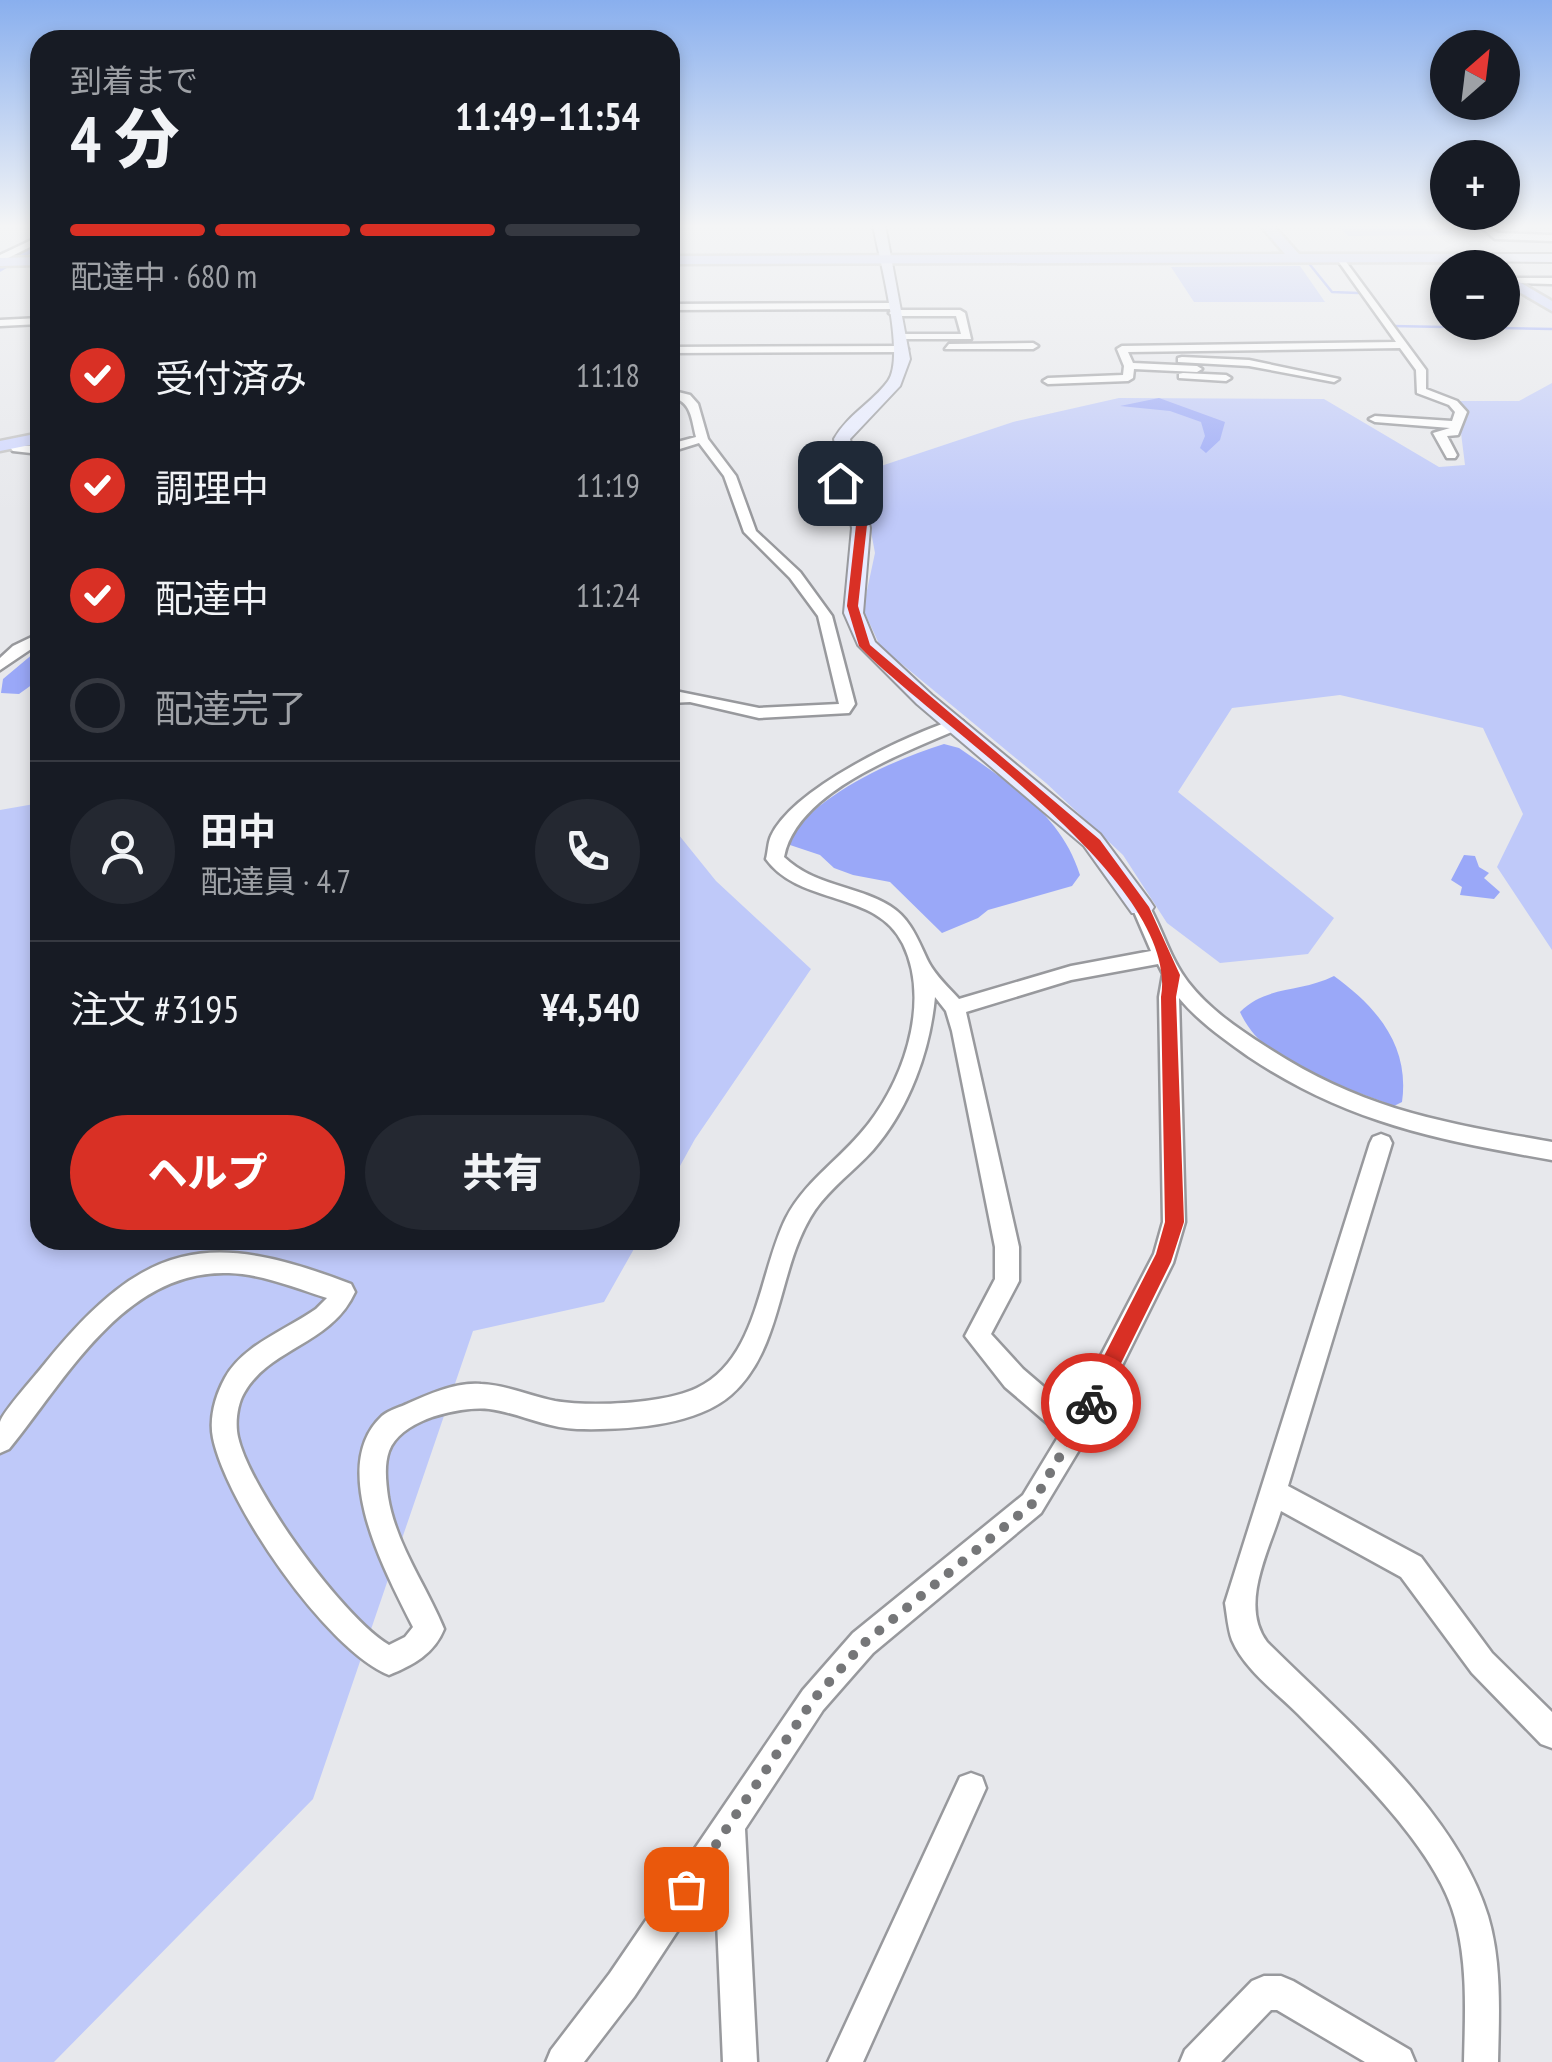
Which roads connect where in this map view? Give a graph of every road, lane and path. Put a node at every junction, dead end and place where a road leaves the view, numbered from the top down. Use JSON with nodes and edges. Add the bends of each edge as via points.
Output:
{"nodes":[{"id":1,"x":817,"y":321,"type":"edge"},
{"id":2,"x":897,"y":321,"type":"edge"},
{"id":3,"x":928,"y":321,"type":"edge"},
{"id":4,"x":963,"y":321,"type":"edge"},
{"id":5,"x":1384,"y":321,"type":"edge"},
{"id":6,"x":30,"y":322,"type":"edge"},
{"id":7,"x":0,"y":323,"type":"edge"},
{"id":8,"x":898,"y":329,"type":"junction"},
{"id":9,"x":1400,"y":345,"type":"junction"},
{"id":10,"x":1032,"y":346,"type":"dead end"},
{"id":11,"x":680,"y":349,"type":"edge"},
{"id":12,"x":1251,"y":360,"type":"junction"},
{"id":13,"x":1168,"y":361,"type":"junction"},
{"id":14,"x":1128,"y":366,"type":"junction"},
{"id":15,"x":1337,"y":375,"type":"dead end"},
{"id":16,"x":1211,"y":378,"type":"junction"},
{"id":17,"x":1048,"y":382,"type":"dead end"},
{"id":18,"x":1227,"y":383,"type":"dead end"},
{"id":19,"x":680,"y":396,"type":"edge"},
{"id":20,"x":1375,"y":420,"type":"dead end"},
{"id":21,"x":1454,"y":425,"type":"junction"},
{"id":22,"x":702,"y":438,"type":"junction"},
{"id":23,"x":680,"y":445,"type":"edge"},
{"id":24,"x":1452,"y":455,"type":"dead end"},
{"id":25,"x":830,"y":477,"type":"dead end"},
{"id":26,"x":851,"y":486,"type":"junction"},
{"id":27,"x":824,"y":616,"type":"junction"},
{"id":28,"x":856,"y":628,"type":"junction"},
{"id":29,"x":30,"y":642,"type":"edge"},
{"id":30,"x":0,"y":666,"type":"edge"},
{"id":31,"x":680,"y":696,"type":"edge"},
{"id":32,"x":957,"y":724,"type":"junction"},
{"id":33,"x":1141,"y":907,"type":"joint"},
{"id":34,"x":1169,"y":966,"type":"junction"},
{"id":35,"x":922,"y":968,"type":"junction"},
{"id":36,"x":955,"y":1008,"type":"junction"},
{"id":37,"x":1380,"y":1143,"type":"dead end"},
{"id":38,"x":1552,"y":1151,"type":"edge"},
{"id":39,"x":1076,"y":1431,"type":"junction"},
{"id":40,"x":0,"y":1440,"type":"edge"},
{"id":41,"x":1274,"y":1493,"type":"junction"},
{"id":42,"x":1552,"y":1734,"type":"edge"},
{"id":43,"x":971,"y":1788,"type":"dead end"},
{"id":44,"x":729,"y":1824,"type":"junction"},
{"id":45,"x":563,"y":2062,"type":"edge"},
{"id":46,"x":740,"y":2062,"type":"edge"},
{"id":47,"x":846,"y":2062,"type":"edge"},
{"id":48,"x":1197,"y":2062,"type":"edge"},
{"id":49,"x":1398,"y":2062,"type":"edge"},
{"id":50,"x":1481,"y":2062,"type":"edge"}],
"edges":[{"from":1,"to":8,"type":"street"},
{"from":2,"to":8,"type":"street"},
{"from":3,"to":8,"type":"street"},
{"from":4,"to":8,"type":"street","via":[[967,337]]},
{"from":5,"to":9,"type":"street"},
{"from":6,"to":7,"type":"street"},
{"from":8,"to":10,"type":"street"},
{"from":8,"to":11,"type":"street"},
{"from":8,"to":26,"type":"street","via":[[898,380],[856,416],[842,439]]},
{"from":9,"to":12,"type":"street"},
{"from":9,"to":21,"type":"street","via":[[1421,370],[1421,391],[1462,412]]},
{"from":12,"to":13,"type":"street"},
{"from":12,"to":13,"type":"street"},
{"from":12,"to":15,"type":"street","via":[[1297,377],[1301,364]]},
{"from":12,"to":16,"type":"street"},
{"from":13,"to":14,"type":"street"},
{"from":13,"to":14,"type":"street","via":[[1122,349]]},
{"from":13,"to":16,"type":"street"},
{"from":13,"to":16,"type":"street","via":[[1174,386]]},
{"from":14,"to":17,"type":"street","via":[[1117,382]]},
{"from":16,"to":18,"type":"street"},
{"from":19,"to":22,"type":"street","via":[[694,406]]},
{"from":20,"to":21,"type":"street"},
{"from":21,"to":24,"type":"street","via":[[1454,433],[1439,433]]},
{"from":22,"to":23,"type":"street"},
{"from":22,"to":27,"type":"street","via":[[730,476],[750,532],[795,575]]},
{"from":25,"to":26,"type":"street"},
{"from":26,"to":28,"type":"street","via":[[862,525],[852,606]]},
{"from":27,"to":28,"type":"street"},
{"from":27,"to":31,"type":"street","via":[[844,710],[743,712]]},
{"from":28,"to":32,"type":"street","via":[[864,646]]},
{"from":29,"to":30,"type":"street"},
{"from":32,"to":33,"type":"street","via":[[1095,843]]},
{"from":32,"to":35,"type":"street","via":[[866,767],[798,810],[775,850],[794,875],[897,920]]},
{"from":33,"to":34,"type":"street"},
{"from":34,"to":36,"type":"street","via":[[1071,973]]},
{"from":34,"to":38,"type":"street","via":[[1214,1022],[1331,1099],[1425,1130]]},
{"from":34,"to":39,"type":"street","via":[[1174,1222],[1165,1256]]},
{"from":35,"to":36,"type":"street"},
{"from":35,"to":40,"type":"street","via":[[923,1011],[897,1096],[875,1131],[820,1182],[793,1228],[756,1334],[732,1378],[702,1400],[670,1407],[567,1416],[476,1396],[391,1425],[374,1456],[371,1479],[399,1570],[430,1629],[390,1661],[374,1656],[312,1586],[226,1442],[226,1406],[250,1362],[334,1310],[343,1292],[230,1262],[155,1273],[126,1290]]},
{"from":36,"to":39,"type":"street","via":[[1006,1247],[1007,1281],[978,1336],[1014,1378]]},
{"from":37,"to":41,"type":"street"},
{"from":39,"to":44,"type":"street","via":[[1032,1504],[863,1644],[813,1700]]},
{"from":41,"to":42,"type":"street","via":[[1411,1568],[1482,1663]]},
{"from":41,"to":50,"type":"street","via":[[1240,1602],[1245,1636],[1440,1851],[1476,1938]]},
{"from":43,"to":47,"type":"street"},
{"from":44,"to":45,"type":"street"},
{"from":44,"to":46,"type":"street"},
{"from":48,"to":49,"type":"street","via":[[1264,1993],[1281,1994]]}]}
